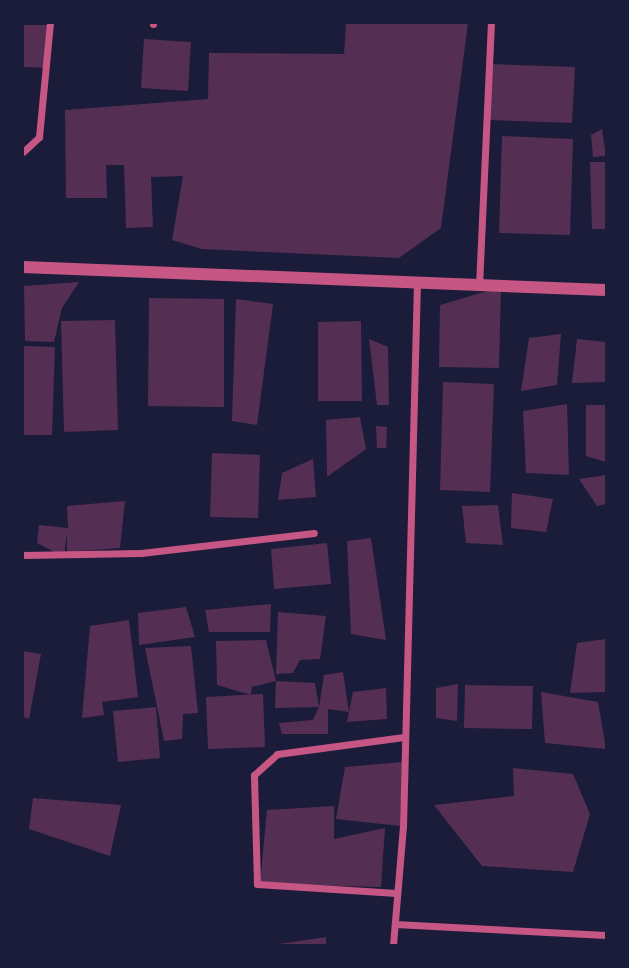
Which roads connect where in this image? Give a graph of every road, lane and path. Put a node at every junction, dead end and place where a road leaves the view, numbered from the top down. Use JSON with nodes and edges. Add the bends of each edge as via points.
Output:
{"nodes":[{"id":1,"x":50,"y":23,"type":"edge"},
{"id":2,"x":491,"y":23,"type":"edge"},
{"id":3,"x":23,"y":152,"type":"edge"},
{"id":4,"x":23,"y":267,"type":"edge"},
{"id":5,"x":416,"y":282,"type":"junction"},
{"id":6,"x":479,"y":286,"type":"junction"},
{"id":7,"x":606,"y":290,"type":"edge"},
{"id":8,"x":314,"y":533,"type":"dead end"},
{"id":9,"x":23,"y":555,"type":"edge"},
{"id":10,"x":404,"y":737,"type":"junction"},
{"id":11,"x":396,"y":893,"type":"junction"},
{"id":12,"x":395,"y":924,"type":"junction"},
{"id":13,"x":606,"y":935,"type":"edge"},
{"id":14,"x":393,"y":945,"type":"edge"}],
"edges":[{"from":1,"to":3,"type":"street","via":[[39,137]]},
{"from":2,"to":6,"type":"street"},
{"from":4,"to":5,"type":"street"},
{"from":5,"to":6,"type":"street"},
{"from":5,"to":10,"type":"street"},
{"from":6,"to":7,"type":"street"},
{"from":8,"to":9,"type":"street","via":[[141,553]]},
{"from":10,"to":11,"type":"street"},
{"from":10,"to":11,"type":"street","via":[[285,752],[264,759],[254,775],[257,884]]},
{"from":11,"to":12,"type":"street"},
{"from":12,"to":13,"type":"street"},
{"from":12,"to":14,"type":"street"}]}
